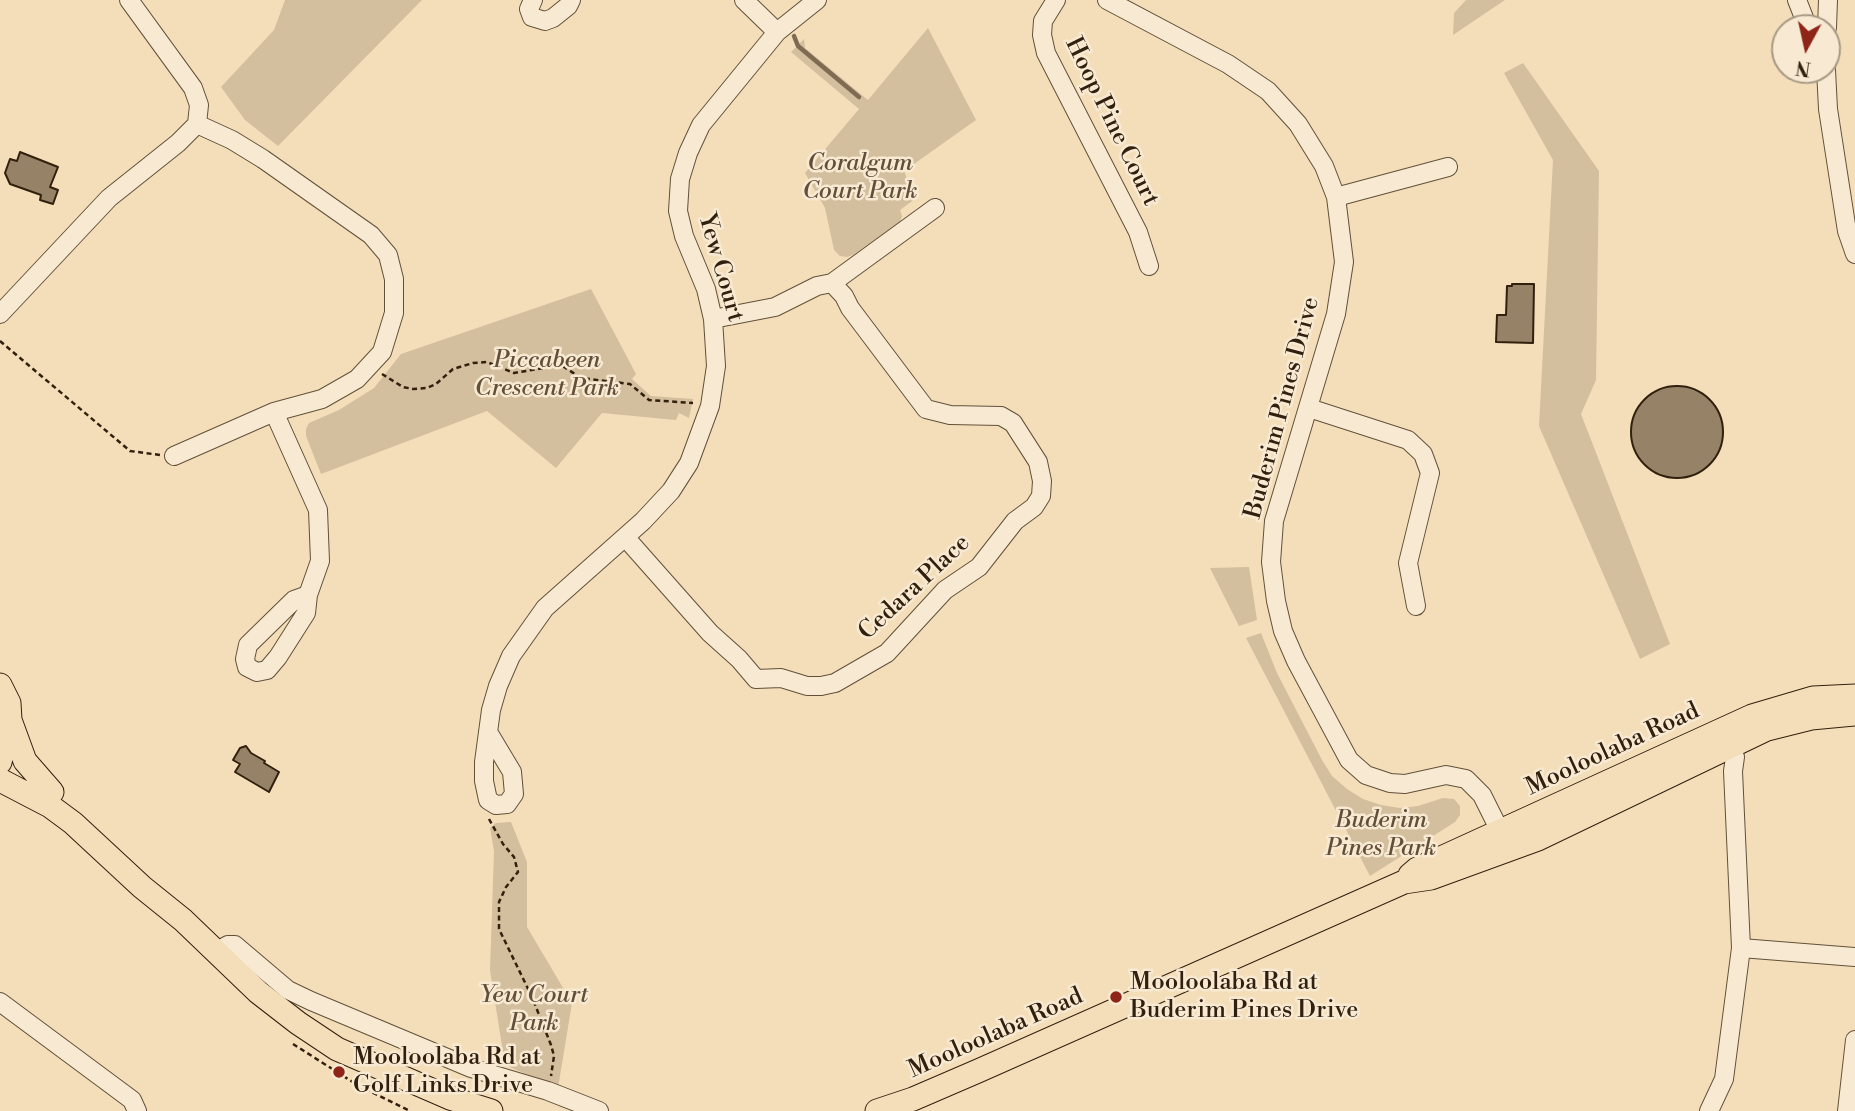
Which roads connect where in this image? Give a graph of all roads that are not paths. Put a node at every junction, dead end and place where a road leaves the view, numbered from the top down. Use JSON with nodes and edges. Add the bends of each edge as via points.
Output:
{"nodes":[{"id":1,"x":533,"y":0,"type":"edge"},
{"id":2,"x":571,"y":0,"type":"edge"},
{"id":3,"x":744,"y":0,"type":"edge"},
{"id":4,"x":817,"y":0,"type":"edge"},
{"id":5,"x":1056,"y":0,"type":"edge"},
{"id":6,"x":1107,"y":0,"type":"edge"},
{"id":7,"x":130,"y":1,"type":"edge"},
{"id":8,"x":777,"y":32,"type":"junction"},
{"id":9,"x":1827,"y":84,"type":"edge"},
{"id":10,"x":197,"y":124,"type":"junction"},
{"id":11,"x":1448,"y":167,"type":"dead end"},
{"id":12,"x":1336,"y":197,"type":"junction"},
{"id":13,"x":935,"y":208,"type":"dead end"},
{"id":14,"x":1855,"y":254,"type":"edge"},
{"id":15,"x":1149,"y":266,"type":"dead end"},
{"id":16,"x":832,"y":283,"type":"junction"},
{"id":17,"x":0,"y":314,"type":"edge"},
{"id":18,"x":713,"y":319,"type":"junction"},
{"id":19,"x":1309,"y":408,"type":"junction"},
{"id":20,"x":274,"y":412,"type":"junction"},
{"id":21,"x":174,"y":456,"type":"road end"},
{"id":22,"x":625,"y":537,"type":"junction"},
{"id":23,"x":308,"y":596,"type":"dead end"},
{"id":24,"x":1416,"y":606,"type":"dead end"},
{"id":25,"x":0,"y":685,"type":"edge"},
{"id":26,"x":1855,"y":696,"type":"edge"},
{"id":27,"x":1855,"y":714,"type":"edge"},
{"id":28,"x":10,"y":719,"type":"junction"},
{"id":29,"x":488,"y":732,"type":"dead end"},
{"id":30,"x":1731,"y":746,"type":"junction"},
{"id":31,"x":1706,"y":757,"type":"junction"},
{"id":32,"x":1649,"y":762,"type":"junction"},
{"id":33,"x":0,"y":764,"type":"edge"},
{"id":34,"x":1732,"y":771,"type":"junction"},
{"id":35,"x":0,"y":780,"type":"edge"},
{"id":36,"x":52,"y":792,"type":"junction"},
{"id":37,"x":1505,"y":841,"type":"junction"},
{"id":38,"x":183,"y":920,"type":"junction"},
{"id":39,"x":1741,"y":948,"type":"junction"},
{"id":40,"x":216,"y":952,"type":"junction"},
{"id":41,"x":1855,"y":957,"type":"edge"},
{"id":42,"x":0,"y":1002,"type":"edge"},
{"id":43,"x":1855,"y":1040,"type":"edge"},
{"id":44,"x":137,"y":1111,"type":"edge"},
{"id":45,"x":491,"y":1111,"type":"edge"},
{"id":46,"x":599,"y":1111,"type":"edge"},
{"id":47,"x":877,"y":1111,"type":"edge"},
{"id":48,"x":1709,"y":1111,"type":"edge"},
{"id":49,"x":1846,"y":1111,"type":"edge"}],
"edges":[{"from":1,"to":2,"type":"street","via":[[532,17],[545,21]]},
{"from":3,"to":8,"type":"street"},
{"from":4,"to":8,"type":"street","name":"Yew Court"},
{"from":5,"to":15,"type":"street","name":"Hoop Pine Court","via":[[1044,21],[1046,53],[1138,232]]},
{"from":6,"to":12,"type":"street","name":"Buderim Pines Drive","via":[[1228,64],[1268,91],[1298,124],[1324,166]]},
{"from":7,"to":10,"type":"street","via":[[193,88],[200,105]]},
{"from":8,"to":18,"type":"street","name":"Yew Court","via":[[701,125],[683,166],[678,195],[681,223]]},
{"from":9,"to":14,"type":"street","via":[[1847,231]]},
{"from":10,"to":17,"type":"street","via":[[109,198]]},
{"from":10,"to":20,"type":"street","via":[[263,159],[371,235],[387,255],[394,279],[394,313],[382,352],[357,379],[322,399]]},
{"from":11,"to":12,"type":"street"},
{"from":12,"to":19,"type":"street","name":"Buderim Pines Drive","via":[[1344,262],[1336,314]]},
{"from":13,"to":16,"type":"street"},
{"from":16,"to":18,"type":"street","via":[[775,307]]},
{"from":16,"to":22,"type":"street","name":"Cedara Place","via":[[926,409],[950,415],[1001,416],[1013,423],[1038,462],[1041,496],[1034,507],[1015,521],[979,567],[945,590],[887,653],[835,683],[821,686],[781,678],[756,679]]},
{"from":18,"to":22,"type":"street","name":"Yew Court","via":[[716,366],[702,433],[678,481]]},
{"from":19,"to":24,"type":"street","via":[[1408,440],[1423,454],[1430,473],[1408,564]]},
{"from":19,"to":37,"type":"street","name":"Buderim Pines Drive","via":[[1274,521],[1271,562],[1283,631],[1296,661],[1349,760],[1366,775],[1405,784],[1446,775],[1466,779],[1482,795]]},
{"from":20,"to":21,"type":"street"},
{"from":20,"to":23,"type":"street","via":[[318,510],[320,561]]},
{"from":22,"to":29,"type":"street","name":"Yew Court","via":[[556,598],[527,631],[503,673]]},
{"from":25,"to":28,"type":"main road","via":[[9,703]]},
{"from":26,"to":32,"type":"main road","name":"Mooloolaba Road","via":[[1813,698],[1781,706]]},
{"from":27,"to":30,"type":"main road","name":"Mooloolaba Road","via":[[1767,729]]},
{"from":28,"to":33,"type":"main road"},
{"from":28,"to":36,"type":"main road","via":[[25,761]]},
{"from":30,"to":31,"type":"main road","name":"Mooloolaba Road"},
{"from":30,"to":32,"type":"main road","via":[[1711,742],[1664,763]]},
{"from":30,"to":34,"type":"street","via":[[1735,757]]},
{"from":31,"to":34,"type":"street"},
{"from":31,"to":37,"type":"main road","name":"Mooloolaba Road","via":[[1538,839]]},
{"from":32,"to":37,"type":"main road","name":"Mooloolaba Road"},
{"from":33,"to":36,"type":"main road"},
{"from":34,"to":39,"type":"street"},
{"from":35,"to":38,"type":"main road","via":[[73,823]]},
{"from":36,"to":38,"type":"main road","via":[[98,826]]},
{"from":37,"to":47,"type":"main road","name":"Mooloolaba Road","via":[[1417,869],[1404,882],[978,1071]]},
{"from":38,"to":40,"type":"main road"},
{"from":39,"to":41,"type":"street"},
{"from":39,"to":48,"type":"street","via":[[1724,1079]]},
{"from":40,"to":45,"type":"main road","via":[[258,992],[337,1049]]},
{"from":40,"to":46,"type":"street","via":[[235,945],[288,990],[311,1001],[471,1068]]},
{"from":42,"to":44,"type":"street","via":[[132,1100]]},
{"from":43,"to":49,"type":"street"}]}
